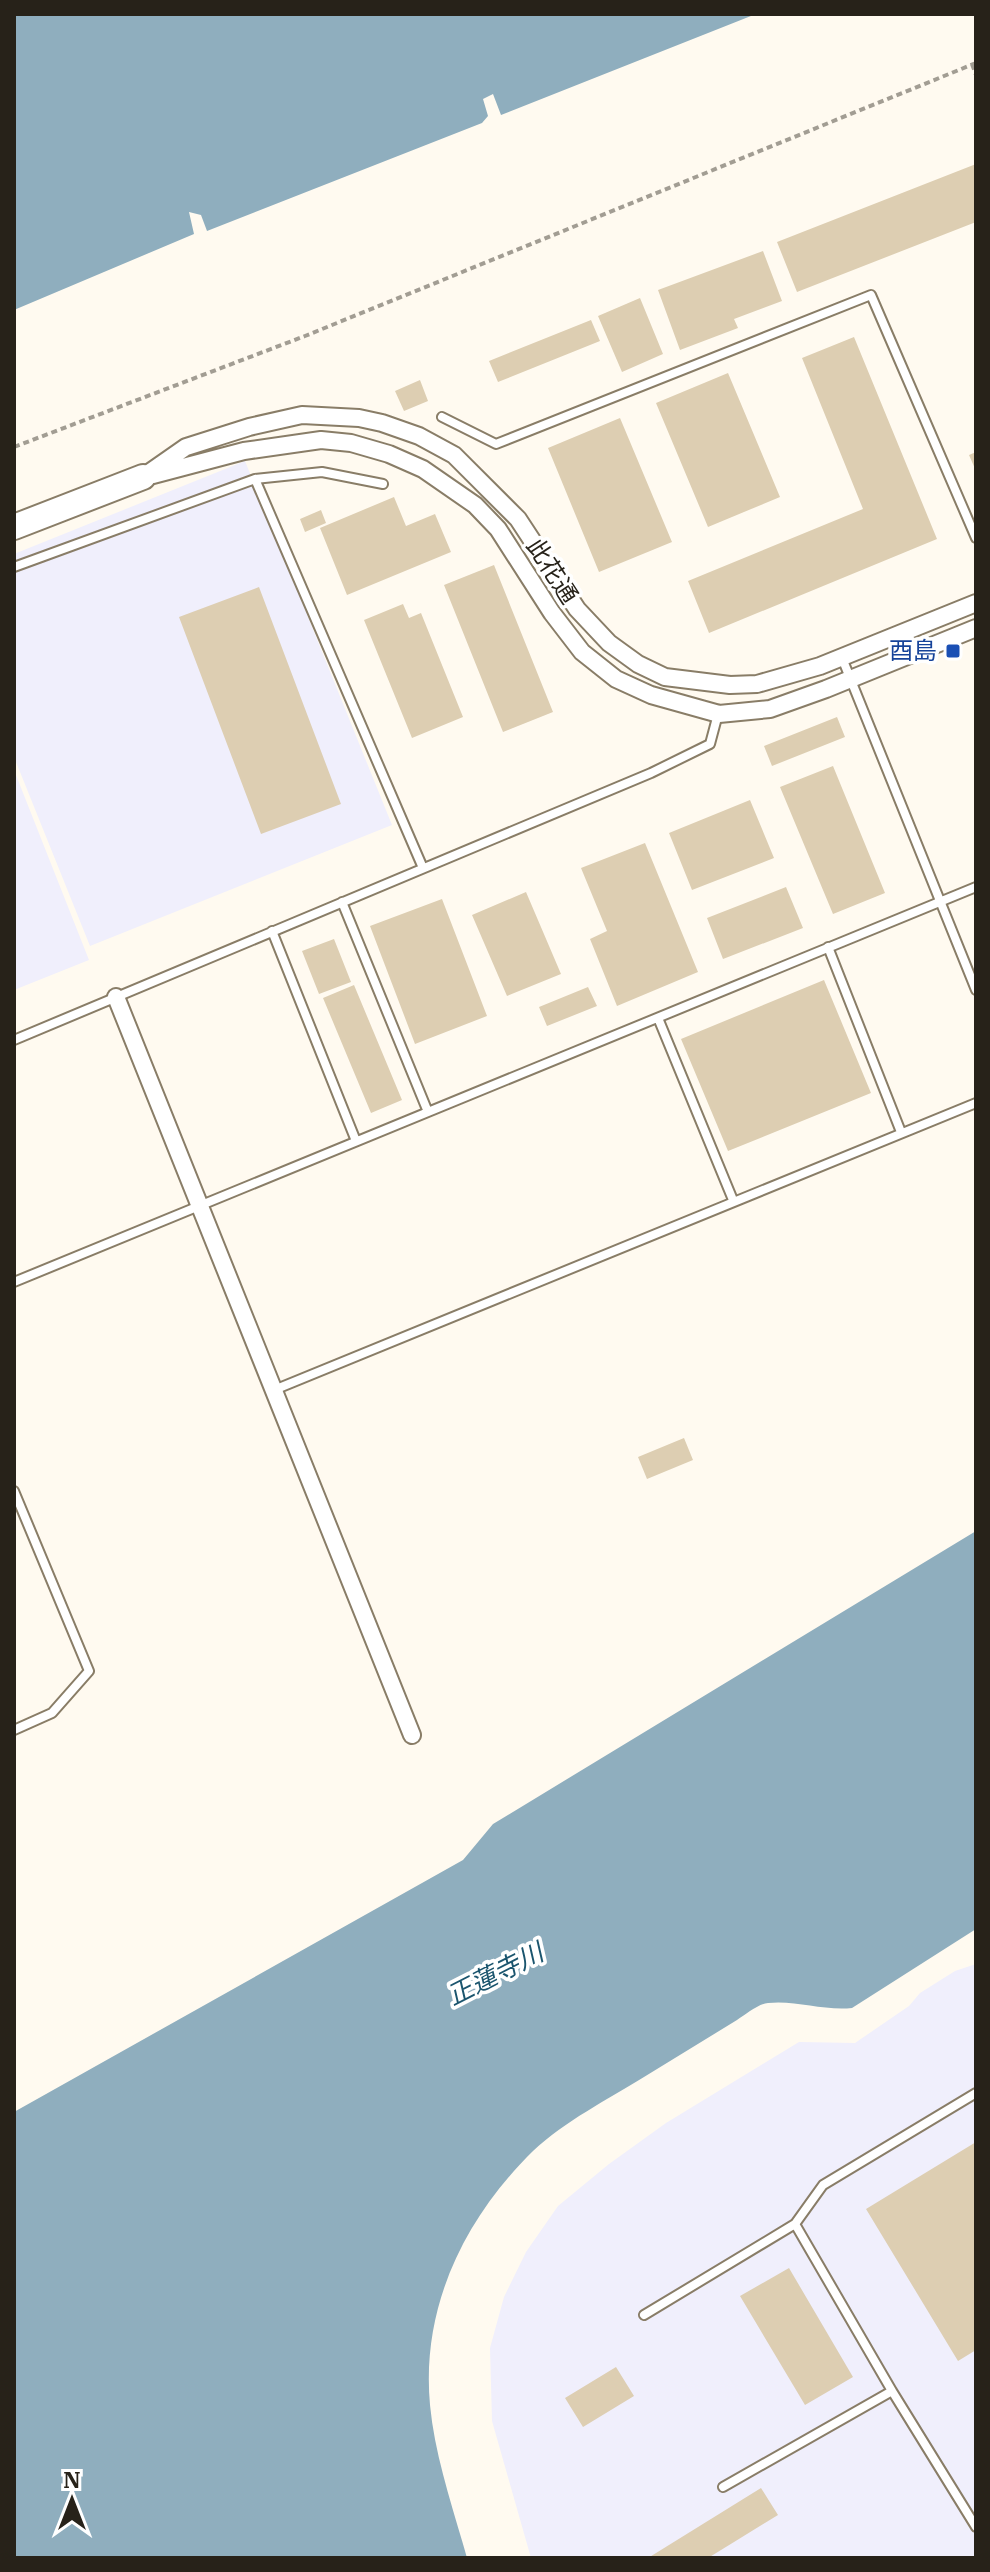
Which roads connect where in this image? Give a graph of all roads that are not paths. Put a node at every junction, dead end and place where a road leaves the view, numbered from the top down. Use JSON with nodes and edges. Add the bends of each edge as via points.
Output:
{"nodes":[{"id":1,"x":442,"y":417,"type":"dead end"},
{"id":2,"x":143,"y":477,"type":"junction"},
{"id":3,"x":255,"y":479,"type":"junction"},
{"id":4,"x":383,"y":484,"type":"dead end"},
{"id":5,"x":14,"y":527,"type":"edge"},
{"id":6,"x":976,"y":538,"type":"edge"},
{"id":7,"x":14,"y":567,"type":"edge"},
{"id":8,"x":976,"y":603,"type":"edge"},
{"id":9,"x":976,"y":628,"type":"edge"},
{"id":10,"x":842,"y":658,"type":"junction"},
{"id":11,"x":851,"y":679,"type":"junction"},
{"id":12,"x":719,"y":714,"type":"junction"},
{"id":13,"x":423,"y":868,"type":"junction"},
{"id":14,"x":976,"y":887,"type":"edge"},
{"id":15,"x":342,"y":902,"type":"junction"},
{"id":16,"x":940,"y":902,"type":"junction"},
{"id":17,"x":272,"y":931,"type":"junction"},
{"id":18,"x":828,"y":947,"type":"junction"},
{"id":19,"x":976,"y":990,"type":"edge"},
{"id":20,"x":116,"y":997,"type":"junction"},
{"id":21,"x":658,"y":1018,"type":"junction"},
{"id":22,"x":14,"y":1040,"type":"edge"},
{"id":23,"x":976,"y":1103,"type":"edge"},
{"id":24,"x":428,"y":1112,"type":"junction"},
{"id":25,"x":901,"y":1132,"type":"junction"},
{"id":26,"x":356,"y":1141,"type":"junction"},
{"id":27,"x":733,"y":1200,"type":"junction"},
{"id":28,"x":200,"y":1205,"type":"junction"},
{"id":29,"x":14,"y":1282,"type":"edge"},
{"id":30,"x":274,"y":1390,"type":"junction"},
{"id":31,"x":14,"y":1491,"type":"edge"},
{"id":32,"x":14,"y":1730,"type":"edge"},
{"id":33,"x":412,"y":1735,"type":"dead end"},
{"id":34,"x":976,"y":2093,"type":"edge"},
{"id":35,"x":795,"y":2224,"type":"junction"},
{"id":36,"x":644,"y":2315,"type":"dead end"},
{"id":37,"x":892,"y":2391,"type":"junction"},
{"id":38,"x":723,"y":2487,"type":"dead end"},
{"id":39,"x":976,"y":2527,"type":"edge"}],
"edges":[{"from":1,"to":6,"type":"lane","via":[[496,444],[871,295]]},
{"from":2,"to":5,"type":"street","name":"此花通"},
{"from":2,"to":10,"type":"street","name":"此花通","via":[[186,447],[280,419],[329,415],[382,423],[454,455],[481,480],[518,519],[577,609],[638,664],[665,677],[730,685],[757,684]]},
{"from":2,"to":12,"type":"street","name":"此花通","via":[[244,451],[321,440],[389,454],[423,469],[475,505],[498,529],[582,652],[616,679]]},
{"from":3,"to":4,"type":"lane","via":[[322,472]]},
{"from":3,"to":7,"type":"lane"},
{"from":3,"to":13,"type":"lane"},
{"from":8,"to":10,"type":"street","name":"此花通"},
{"from":9,"to":11,"type":"street","name":"此花通"},
{"from":10,"to":11,"type":"lane"},
{"from":11,"to":12,"type":"street","name":"此花通","via":[[770,709]]},
{"from":11,"to":16,"type":"lane"},
{"from":12,"to":13,"type":"lane","via":[[710,744]]},
{"from":13,"to":15,"type":"lane"},
{"from":14,"to":16,"type":"lane"},
{"from":15,"to":17,"type":"lane"},
{"from":15,"to":24,"type":"lane"},
{"from":16,"to":18,"type":"lane"},
{"from":16,"to":19,"type":"lane"},
{"from":17,"to":20,"type":"lane"},
{"from":17,"to":26,"type":"lane"},
{"from":18,"to":21,"type":"lane"},
{"from":18,"to":25,"type":"lane"},
{"from":20,"to":22,"type":"lane"},
{"from":20,"to":28,"type":"street"},
{"from":21,"to":24,"type":"lane"},
{"from":21,"to":27,"type":"lane"},
{"from":23,"to":25,"type":"lane"},
{"from":24,"to":26,"type":"lane"},
{"from":25,"to":27,"type":"lane"},
{"from":26,"to":28,"type":"lane"},
{"from":27,"to":30,"type":"lane"},
{"from":28,"to":29,"type":"lane"},
{"from":28,"to":30,"type":"street"},
{"from":30,"to":33,"type":"street"},
{"from":31,"to":32,"type":"lane","via":[[89,1671],[52,1713]]},
{"from":34,"to":35,"type":"lane","via":[[823,2185]]},
{"from":35,"to":36,"type":"lane"},
{"from":35,"to":37,"type":"lane"},
{"from":37,"to":38,"type":"lane"},
{"from":37,"to":39,"type":"lane"}]}
